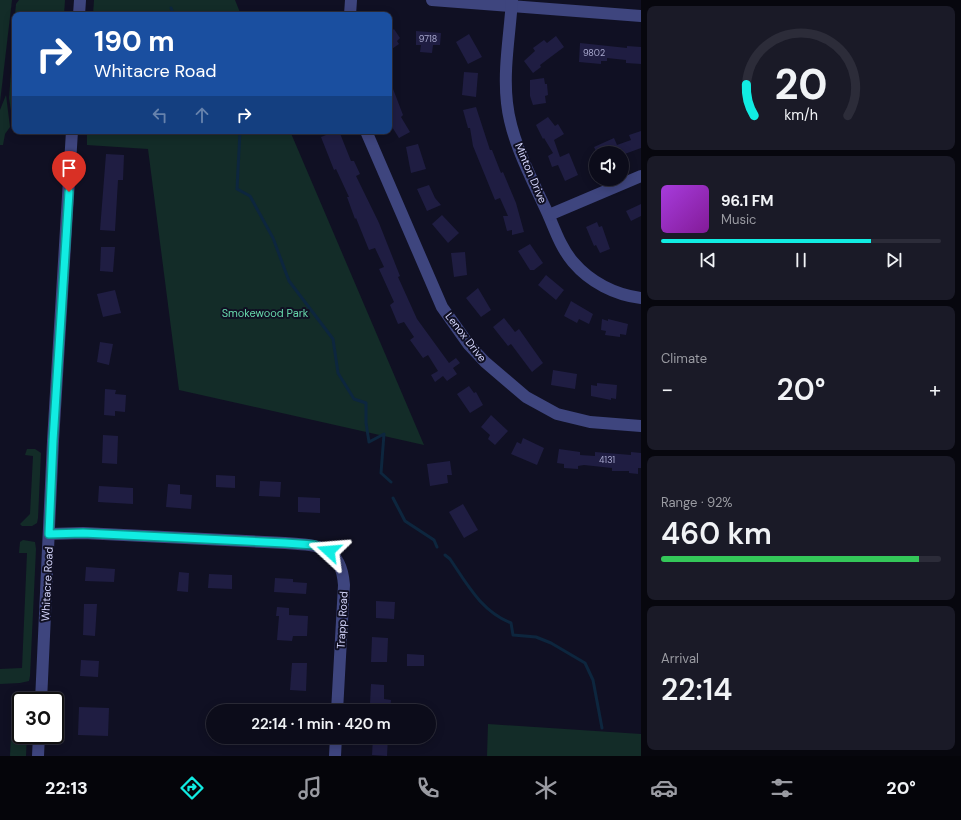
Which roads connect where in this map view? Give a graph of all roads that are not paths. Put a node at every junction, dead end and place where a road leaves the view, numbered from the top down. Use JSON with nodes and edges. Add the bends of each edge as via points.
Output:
{"nodes":[{"id":1,"x":80,"y":0,"type":"edge"},
{"id":2,"x":351,"y":0,"type":"edge"},
{"id":3,"x":432,"y":0,"type":"edge"},
{"id":4,"x":512,"y":3,"type":"edge"},
{"id":5,"x":79,"y":12,"type":"edge"},
{"id":6,"x":350,"y":12,"type":"edge"},
{"id":7,"x":641,"y":16,"type":"edge"},
{"id":8,"x":72,"y":134,"type":"edge"},
{"id":9,"x":367,"y":134,"type":"edge"},
{"id":10,"x":641,"y":176,"type":"edge"},
{"id":11,"x":549,"y":215,"type":"junction"},
{"id":12,"x":641,"y":298,"type":"edge"},
{"id":13,"x":641,"y":426,"type":"edge"},
{"id":14,"x":49,"y":534,"type":"junction"},
{"id":15,"x":41,"y":692,"type":"edge"},
{"id":16,"x":337,"y":704,"type":"edge"},
{"id":17,"x":39,"y":744,"type":"edge"},
{"id":18,"x":336,"y":744,"type":"edge"},
{"id":19,"x":38,"y":756,"type":"edge"},
{"id":20,"x":335,"y":756,"type":"edge"}],
"edges":[{"from":1,"to":5,"type":"street"},
{"from":2,"to":6,"type":"street"},
{"from":3,"to":4,"type":"street"},
{"from":4,"to":7,"type":"street"},
{"from":4,"to":11,"type":"street","name":"Minton Drive","via":[[506,78],[508,112],[514,134]]},
{"from":8,"to":14,"type":"street","name":"Whitacre Road"},
{"from":9,"to":13,"type":"street","name":"Lenox Drive","via":[[442,307],[469,345],[526,398],[557,414],[590,422]]},
{"from":10,"to":11,"type":"street"},
{"from":11,"to":12,"type":"street","name":"Minton Drive","via":[[566,253],[585,274],[608,289]]},
{"from":14,"to":15,"type":"street","name":"Whitacre Road"},
{"from":14,"to":16,"type":"street","name":"Trapp Road","via":[[83,533],[285,543],[314,545],[329,551],[340,564],[344,585]]},
{"from":17,"to":19,"type":"street"},
{"from":18,"to":20,"type":"street"}]}
